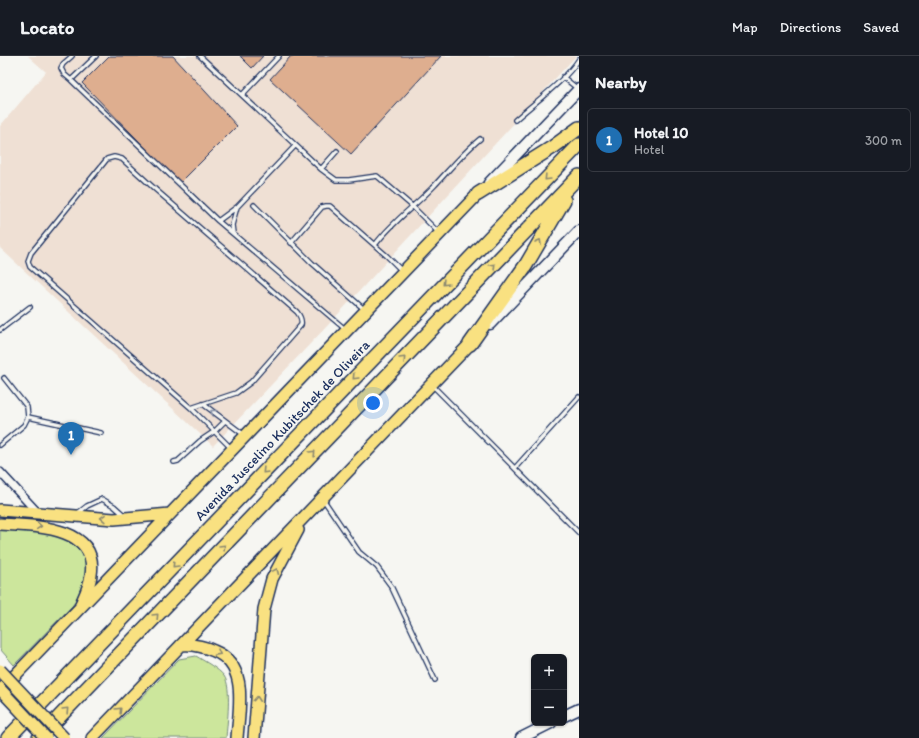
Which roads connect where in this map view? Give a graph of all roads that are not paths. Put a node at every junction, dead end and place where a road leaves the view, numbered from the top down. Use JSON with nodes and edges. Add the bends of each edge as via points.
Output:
{"nodes":[{"id":1,"x":72,"y":56,"type":"edge"},
{"id":2,"x":96,"y":56,"type":"edge"},
{"id":3,"x":200,"y":56,"type":"edge"},
{"id":4,"x":279,"y":56,"type":"edge"},
{"id":5,"x":579,"y":59,"type":"edge"},
{"id":6,"x":563,"y":77,"type":"junction"},
{"id":7,"x":71,"y":80,"type":"junction"},
{"id":8,"x":579,"y":89,"type":"edge"},
{"id":9,"x":242,"y":95,"type":"junction"},
{"id":10,"x":515,"y":120,"type":"dead end"},
{"id":11,"x":579,"y":128,"type":"edge"},
{"id":12,"x":480,"y":139,"type":"dead end"},
{"id":13,"x":579,"y":145,"type":"edge"},
{"id":14,"x":295,"y":146,"type":"junction"},
{"id":15,"x":337,"y":151,"type":"dead end"},
{"id":16,"x":321,"y":169,"type":"junction"},
{"id":17,"x":579,"y":177,"type":"edge"},
{"id":18,"x":478,"y":194,"type":"junction"},
{"id":19,"x":254,"y":205,"type":"dead end"},
{"id":20,"x":412,"y":206,"type":"junction"},
{"id":21,"x":237,"y":207,"type":"junction"},
{"id":22,"x":218,"y":221,"type":"junction"},
{"id":23,"x":579,"y":231,"type":"edge"},
{"id":24,"x":233,"y":233,"type":"junction"},
{"id":25,"x":440,"y":234,"type":"junction"},
{"id":26,"x":291,"y":242,"type":"junction"},
{"id":27,"x":375,"y":245,"type":"junction"},
{"id":28,"x":403,"y":272,"type":"junction"},
{"id":29,"x":30,"y":307,"type":"dead end"},
{"id":30,"x":366,"y":311,"type":"junction"},
{"id":31,"x":0,"y":330,"type":"edge"},
{"id":32,"x":347,"y":331,"type":"junction"},
{"id":33,"x":470,"y":344,"type":"junction"},
{"id":34,"x":4,"y":378,"type":"dead end"},
{"id":35,"x":432,"y":384,"type":"junction"},
{"id":36,"x":579,"y":397,"type":"edge"},
{"id":37,"x":203,"y":404,"type":"junction"},
{"id":38,"x":191,"y":408,"type":"junction"},
{"id":39,"x":28,"y":417,"type":"junction"},
{"id":40,"x":225,"y":421,"type":"junction"},
{"id":41,"x":215,"y":432,"type":"junction"},
{"id":42,"x":101,"y":434,"type":"dead end"},
{"id":43,"x":246,"y":436,"type":"junction"},
{"id":44,"x":0,"y":445,"type":"edge"},
{"id":45,"x":233,"y":449,"type":"junction"},
{"id":46,"x":174,"y":462,"type":"dead end"},
{"id":47,"x":515,"y":468,"type":"junction"},
{"id":48,"x":0,"y":472,"type":"edge"},
{"id":49,"x":322,"y":498,"type":"junction"},
{"id":50,"x":0,"y":510,"type":"edge"},
{"id":51,"x":38,"y":514,"type":"junction"},
{"id":52,"x":170,"y":514,"type":"junction"},
{"id":53,"x":306,"y":515,"type":"junction"},
{"id":54,"x":73,"y":517,"type":"junction"},
{"id":55,"x":128,"y":518,"type":"junction"},
{"id":56,"x":0,"y":524,"type":"edge"},
{"id":57,"x":579,"y":533,"type":"edge"},
{"id":58,"x":78,"y":610,"type":"junction"},
{"id":59,"x":198,"y":628,"type":"junction"},
{"id":60,"x":181,"y":646,"type":"junction"},
{"id":61,"x":201,"y":646,"type":"junction"},
{"id":62,"x":0,"y":670,"type":"edge"},
{"id":63,"x":435,"y":680,"type":"dead end"},
{"id":64,"x":0,"y":690,"type":"edge"},
{"id":65,"x":579,"y":709,"type":"edge"},
{"id":66,"x":567,"y":715,"type":"edge"},
{"id":67,"x":545,"y":726,"type":"edge"},
{"id":68,"x":8,"y":738,"type":"edge"},
{"id":69,"x":39,"y":738,"type":"edge"},
{"id":70,"x":46,"y":738,"type":"edge"},
{"id":71,"x":64,"y":738,"type":"edge"},
{"id":72,"x":92,"y":738,"type":"edge"},
{"id":73,"x":237,"y":738,"type":"edge"},
{"id":74,"x":254,"y":738,"type":"edge"},
{"id":75,"x":521,"y":738,"type":"edge"}],
"edges":[{"from":1,"to":7,"type":"lane","via":[[61,68]]},
{"from":2,"to":7,"type":"lane"},
{"from":3,"to":9,"type":"lane"},
{"from":4,"to":9,"type":"lane"},
{"from":5,"to":6,"type":"lane"},
{"from":6,"to":8,"type":"lane"},
{"from":6,"to":10,"type":"lane"},
{"from":7,"to":22,"type":"lane"},
{"from":8,"to":18,"type":"main road"},
{"from":9,"to":14,"type":"lane"},
{"from":11,"to":18,"type":"highway"},
{"from":12,"to":20,"type":"lane"},
{"from":13,"to":68,"type":"highway","name":"Avenida Juscelino Kubitschek de Oliveira","one_way":true},
{"from":14,"to":16,"type":"lane"},
{"from":14,"to":21,"type":"lane"},
{"from":15,"to":16,"type":"lane"},
{"from":16,"to":20,"type":"lane","via":[[336,180],[377,176]]},
{"from":33,"to":17,"type":"highway","one_way":true,"via":[[526,265]]},
{"from":69,"to":17,"type":"highway","one_way":true},
{"from":18,"to":25,"type":"main road"},
{"from":19,"to":26,"type":"lane"},
{"from":20,"to":25,"type":"lane"},
{"from":20,"to":27,"type":"lane","via":[[385,231]]},
{"from":21,"to":22,"type":"lane"},
{"from":21,"to":24,"type":"lane","via":[[232,225]]},
{"from":22,"to":24,"type":"lane"},
{"from":23,"to":33,"type":"main road"},
{"from":24,"to":32,"type":"lane"},
{"from":25,"to":28,"type":"main road"},
{"from":26,"to":27,"type":"lane","via":[[322,208],[330,206]]},
{"from":26,"to":30,"type":"lane"},
{"from":27,"to":28,"type":"lane"},
{"from":28,"to":30,"type":"main road"},
{"from":29,"to":31,"type":"lane"},
{"from":30,"to":32,"type":"main road"},
{"from":32,"to":43,"type":"main road"},
{"from":33,"to":35,"type":"main road"},
{"from":34,"to":39,"type":"lane","via":[[28,407]]},
{"from":35,"to":47,"type":"lane"},
{"from":35,"to":49,"type":"main road"},
{"from":36,"to":47,"type":"lane"},
{"from":37,"to":38,"type":"lane"},
{"from":37,"to":38,"type":"lane","via":[[236,393],[251,382],[300,325],[300,316],[122,159],[114,157],[107,160],[31,253],[28,261],[30,267]]},
{"from":40,"to":37,"type":"lane","one_way":true},
{"from":38,"to":41,"type":"lane"},
{"from":39,"to":42,"type":"lane"},
{"from":39,"to":44,"type":"lane","via":[[24,425]]},
{"from":40,"to":41,"type":"lane"},
{"from":40,"to":43,"type":"lane"},
{"from":41,"to":45,"type":"lane"},
{"from":41,"to":46,"type":"lane"},
{"from":43,"to":45,"type":"main road"},
{"from":45,"to":52,"type":"main road"},
{"from":47,"to":57,"type":"lane"},
{"from":48,"to":51,"type":"street"},
{"from":49,"to":53,"type":"main road"},
{"from":49,"to":63,"type":"lane","via":[[359,552],[377,567],[391,586]]},
{"from":50,"to":51,"type":"main road"},
{"from":51,"to":54,"type":"main road"},
{"from":52,"to":55,"type":"main road"},
{"from":52,"to":58,"type":"main road"},
{"from":53,"to":59,"type":"main road"},
{"from":74,"to":53,"type":"main road","one_way":true,"via":[[262,623],[268,594],[278,565]]},
{"from":55,"to":54,"type":"main road","one_way":true},
{"from":54,"to":55,"type":"lane","via":[[102,499]]},
{"from":56,"to":58,"type":"main road","one_way":true,"via":[[63,531],[87,549],[91,558],[91,576]]},
{"from":58,"to":64,"type":"main road"},
{"from":59,"to":60,"type":"main road"},
{"from":59,"to":61,"type":"main road"},
{"from":60,"to":61,"type":"main road"},
{"from":72,"to":60,"type":"main road","one_way":true},
{"from":61,"to":73,"type":"main road","one_way":true,"via":[[225,657],[235,668],[240,692]]},
{"from":62,"to":71,"type":"main road","bridge":true},
{"from":64,"to":70,"type":"main road","bridge":true},
{"from":65,"to":66,"type":"main road"},
{"from":67,"to":75,"type":"main road"}]}
